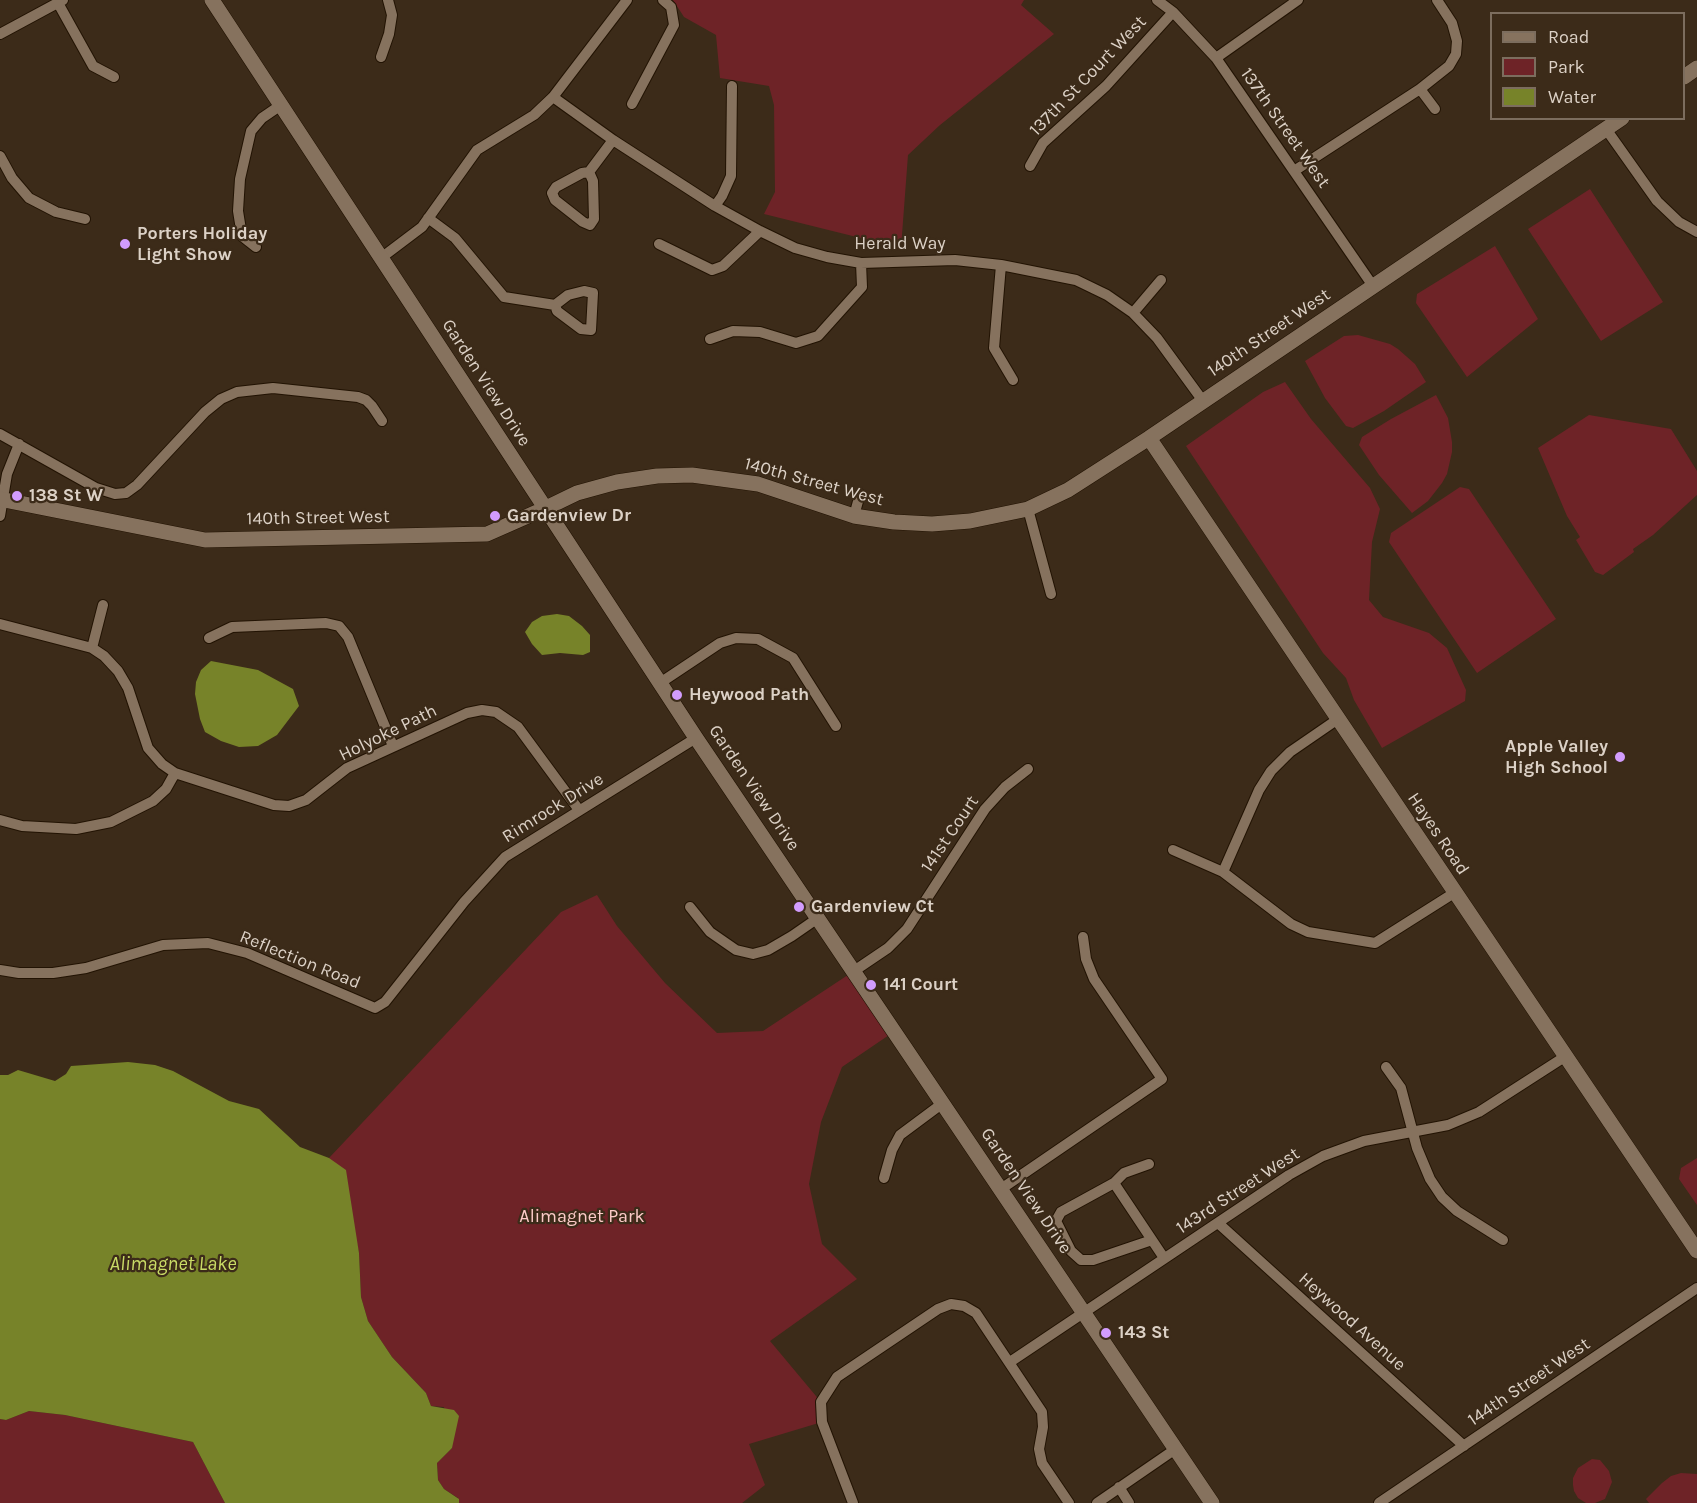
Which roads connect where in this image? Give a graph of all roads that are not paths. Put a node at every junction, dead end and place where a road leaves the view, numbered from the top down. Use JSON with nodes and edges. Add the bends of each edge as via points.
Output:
{"nodes":[{"id":1,"x":212,"y":0,"type":"edge"},
{"id":2,"x":388,"y":0,"type":"edge"},
{"id":3,"x":627,"y":0,"type":"edge"},
{"id":4,"x":663,"y":0,"type":"edge"},
{"id":5,"x":1157,"y":0,"type":"edge"},
{"id":6,"x":1298,"y":0,"type":"edge"},
{"id":7,"x":1437,"y":0,"type":"edge"},
{"id":8,"x":61,"y":2,"type":"edge"},
{"id":9,"x":1173,"y":12,"type":"junction"},
{"id":10,"x":0,"y":34,"type":"edge"},
{"id":11,"x":381,"y":57,"type":"dead end"},
{"id":12,"x":1216,"y":58,"type":"junction"},
{"id":13,"x":114,"y":77,"type":"dead end"},
{"id":14,"x":732,"y":86,"type":"dead end"},
{"id":15,"x":1420,"y":89,"type":"junction"},
{"id":16,"x":553,"y":97,"type":"junction"},
{"id":17,"x":632,"y":104,"type":"dead end"},
{"id":18,"x":281,"y":105,"type":"junction"},
{"id":19,"x":1435,"y":109,"type":"dead end"},
{"id":20,"x":1619,"y":120,"type":"edge"},
{"id":21,"x":1606,"y":129,"type":"junction"},
{"id":22,"x":613,"y":140,"type":"junction"},
{"id":23,"x":0,"y":156,"type":"edge"},
{"id":24,"x":1030,"y":166,"type":"dead end"},
{"id":25,"x":1294,"y":171,"type":"junction"},
{"id":26,"x":589,"y":172,"type":"junction"},
{"id":27,"x":715,"y":206,"type":"junction"},
{"id":28,"x":428,"y":218,"type":"junction"},
{"id":29,"x":85,"y":219,"type":"dead end"},
{"id":30,"x":760,"y":231,"type":"junction"},
{"id":31,"x":1697,"y":232,"type":"edge"},
{"id":32,"x":659,"y":244,"type":"dead end"},
{"id":33,"x":256,"y":247,"type":"dead end"},
{"id":34,"x":381,"y":258,"type":"junction"},
{"id":35,"x":861,"y":263,"type":"junction"},
{"id":36,"x":1002,"y":265,"type":"junction"},
{"id":37,"x":1161,"y":280,"type":"dead end"},
{"id":38,"x":1373,"y":286,"type":"junction"},
{"id":39,"x":555,"y":305,"type":"dead end"},
{"id":40,"x":1133,"y":313,"type":"junction"},
{"id":41,"x":710,"y":339,"type":"dead end"},
{"id":42,"x":1013,"y":380,"type":"dead end"},
{"id":43,"x":1203,"y":401,"type":"junction"},
{"id":44,"x":382,"y":421,"type":"dead end"},
{"id":45,"x":0,"y":434,"type":"edge"},
{"id":46,"x":1149,"y":438,"type":"junction"},
{"id":47,"x":19,"y":444,"type":"junction"},
{"id":48,"x":860,"y":494,"type":"dead end"},
{"id":49,"x":2,"y":499,"type":"edge"},
{"id":50,"x":546,"y":508,"type":"junction"},
{"id":51,"x":1028,"y":508,"type":"junction"},
{"id":52,"x":0,"y":516,"type":"edge"},
{"id":53,"x":854,"y":516,"type":"junction"},
{"id":54,"x":1051,"y":594,"type":"dead end"},
{"id":55,"x":102,"y":605,"type":"dead end"},
{"id":56,"x":0,"y":624,"type":"edge"},
{"id":57,"x":209,"y":638,"type":"dead end"},
{"id":58,"x":92,"y":648,"type":"junction"},
{"id":59,"x":660,"y":683,"type":"junction"},
{"id":60,"x":1338,"y":719,"type":"junction"},
{"id":61,"x":836,"y":726,"type":"dead end"},
{"id":62,"x":696,"y":738,"type":"junction"},
{"id":63,"x":393,"y":746,"type":"junction"},
{"id":64,"x":1028,"y":769,"type":"dead end"},
{"id":65,"x":175,"y":773,"type":"junction"},
{"id":66,"x":579,"y":810,"type":"junction"},
{"id":67,"x":0,"y":820,"type":"edge"},
{"id":68,"x":1173,"y":850,"type":"dead end"},
{"id":69,"x":1223,"y":872,"type":"junction"},
{"id":70,"x":1454,"y":893,"type":"junction"},
{"id":71,"x":690,"y":907,"type":"dead end"},
{"id":72,"x":818,"y":918,"type":"junction"},
{"id":73,"x":1083,"y":937,"type":"dead end"},
{"id":74,"x":0,"y":970,"type":"edge"},
{"id":75,"x":854,"y":971,"type":"junction"},
{"id":76,"x":375,"y":1008,"type":"joint"},
{"id":77,"x":1566,"y":1056,"type":"junction"},
{"id":78,"x":1386,"y":1067,"type":"dead end"},
{"id":79,"x":943,"y":1103,"type":"junction"},
{"id":80,"x":1412,"y":1132,"type":"junction"},
{"id":81,"x":1149,"y":1164,"type":"dead end"},
{"id":82,"x":884,"y":1178,"type":"dead end"},
{"id":83,"x":1114,"y":1183,"type":"junction"},
{"id":84,"x":1001,"y":1189,"type":"junction"},
{"id":85,"x":1218,"y":1223,"type":"junction"},
{"id":86,"x":1152,"y":1240,"type":"junction"},
{"id":87,"x":1503,"y":1240,"type":"dead end"},
{"id":88,"x":1697,"y":1251,"type":"edge"},
{"id":89,"x":1164,"y":1258,"type":"junction"},
{"id":90,"x":1697,"y":1288,"type":"edge"},
{"id":91,"x":1085,"y":1312,"type":"junction"},
{"id":92,"x":1010,"y":1362,"type":"junction"},
{"id":93,"x":1464,"y":1446,"type":"junction"},
{"id":94,"x":1177,"y":1448,"type":"junction"},
{"id":95,"x":1119,"y":1488,"type":"junction"},
{"id":96,"x":853,"y":1503,"type":"edge"},
{"id":97,"x":1069,"y":1503,"type":"edge"},
{"id":98,"x":1096,"y":1503,"type":"edge"},
{"id":99,"x":1129,"y":1503,"type":"edge"},
{"id":100,"x":1212,"y":1503,"type":"edge"},
{"id":101,"x":1380,"y":1503,"type":"edge"}],
"edges":[{"from":1,"to":18,"type":"street","name":"Garden View Drive"},
{"from":2,"to":11,"type":"street","via":[[392,15]]},
{"from":3,"to":16,"type":"street"},
{"from":4,"to":17,"type":"street","via":[[671,7],[674,25]]},
{"from":5,"to":9,"type":"street","name":"137th Street West"},
{"from":6,"to":12,"type":"street"},
{"from":7,"to":15,"type":"street","via":[[1452,23],[1456,54],[1449,66]]},
{"from":8,"to":10,"type":"street"},
{"from":8,"to":13,"type":"street","via":[[93,66]]},
{"from":9,"to":12,"type":"street","name":"137th Street West"},
{"from":9,"to":24,"type":"street","name":"137th St Court West","via":[[1106,86],[1043,143]]},
{"from":12,"to":25,"type":"street","name":"137th Street West"},
{"from":14,"to":27,"type":"street","via":[[731,176]]},
{"from":15,"to":19,"type":"street"},
{"from":15,"to":25,"type":"street"},
{"from":16,"to":22,"type":"street","name":"Herald Way"},
{"from":16,"to":28,"type":"street","via":[[534,115],[477,150]]},
{"from":18,"to":33,"type":"street","via":[[251,131],[240,179],[238,212],[242,236]]},
{"from":18,"to":34,"type":"street","name":"Garden View Drive"},
{"from":20,"to":21,"type":"street","name":"140th Street West"},
{"from":21,"to":31,"type":"street","via":[[1657,201],[1679,222]]},
{"from":21,"to":38,"type":"street","name":"140th Street West"},
{"from":22,"to":26,"type":"street"},
{"from":22,"to":27,"type":"street","name":"Herald Way"},
{"from":23,"to":29,"type":"street","via":[[29,198],[56,212]]},
{"from":25,"to":38,"type":"street","name":"137th Street West"},
{"from":26,"to":26,"type":"street","via":[[556,187],[552,193],[555,200],[590,225],[594,219],[593,181]]},
{"from":27,"to":30,"type":"street","name":"Herald Way"},
{"from":28,"to":34,"type":"street"},
{"from":28,"to":39,"type":"street","via":[[455,238],[504,297]]},
{"from":30,"to":32,"type":"street","via":[[723,266],[712,270]]},
{"from":30,"to":35,"type":"street","name":"Herald Way","via":[[795,248]]},
{"from":34,"to":50,"type":"street","name":"Garden View Drive"},
{"from":35,"to":36,"type":"street","name":"Herald Way","via":[[955,260]]},
{"from":35,"to":41,"type":"street","via":[[862,287],[818,336],[796,343],[760,332],[734,331]]},
{"from":36,"to":40,"type":"street","name":"Herald Way","via":[[1076,280]]},
{"from":36,"to":42,"type":"street","via":[[994,348]]},
{"from":37,"to":40,"type":"street"},
{"from":38,"to":43,"type":"street","name":"140th Street West"},
{"from":40,"to":43,"type":"street","name":"Herald Way","via":[[1157,338]]},
{"from":43,"to":46,"type":"street","name":"140th Street West"},
{"from":44,"to":47,"type":"street","via":[[366,400],[358,398],[273,388],[237,392],[205,412],[137,485],[126,493],[115,494],[96,488]]},
{"from":45,"to":47,"type":"street"},
{"from":46,"to":51,"type":"street","name":"140th Street West","via":[[1068,490]]},
{"from":46,"to":60,"type":"street","name":"Hayes Road"},
{"from":47,"to":49,"type":"street"},
{"from":48,"to":53,"type":"street"},
{"from":49,"to":50,"type":"street","name":"140th Street West","via":[[205,540],[487,534]]},
{"from":49,"to":52,"type":"street"},
{"from":50,"to":53,"type":"street","name":"140th Street West","via":[[577,493],[617,482],[692,475],[758,484]]},
{"from":50,"to":59,"type":"street","name":"Garden View Drive"},
{"from":51,"to":53,"type":"street","name":"140th Street West","via":[[932,524]]},
{"from":51,"to":54,"type":"street"},
{"from":55,"to":58,"type":"street"},
{"from":56,"to":58,"type":"street","name":"Holyoke Path"},
{"from":57,"to":63,"type":"street","via":[[232,627],[326,623],[339,626],[348,637]]},
{"from":58,"to":65,"type":"street","name":"Holyoke Path","via":[[118,671],[128,688],[148,748]]},
{"from":59,"to":61,"type":"street","via":[[720,643],[736,638],[758,639],[793,658]]},
{"from":59,"to":62,"type":"street","name":"Garden View Drive"},
{"from":60,"to":69,"type":"street","via":[[1290,752],[1271,771]]},
{"from":60,"to":70,"type":"street","name":"Hayes Road"},
{"from":62,"to":66,"type":"street","name":"Rimrock Drive"},
{"from":62,"to":72,"type":"street","name":"Garden View Drive"},
{"from":63,"to":65,"type":"street","name":"Holyoke Path","via":[[347,768],[306,800],[289,806],[274,805]]},
{"from":63,"to":66,"type":"street","name":"Holyoke Path","via":[[467,713],[496,712],[518,727]]},
{"from":64,"to":75,"type":"street","name":"141st Court","via":[[985,809],[908,929]]},
{"from":65,"to":67,"type":"street","via":[[153,801],[111,822],[76,829],[22,826]]},
{"from":66,"to":76,"type":"street","name":"Rimrock Drive","via":[[505,857],[385,1002]]},
{"from":68,"to":69,"type":"street"},
{"from":69,"to":70,"type":"street","via":[[1291,924],[1308,932],[1375,943]]},
{"from":70,"to":77,"type":"street","name":"Hayes Road"},
{"from":71,"to":72,"type":"street","via":[[711,932],[736,950],[753,954],[768,950]]},
{"from":72,"to":75,"type":"street","name":"Garden View Drive"},
{"from":73,"to":84,"type":"street","via":[[1094,979],[1161,1079]]},
{"from":74,"to":76,"type":"street","name":"Reflection Road","via":[[53,973],[86,968],[164,945],[208,943],[247,953]]},
{"from":75,"to":79,"type":"street","name":"Garden View Drive"},
{"from":77,"to":80,"type":"street","name":"143rd Street West","via":[[1479,1112],[1448,1125]]},
{"from":77,"to":88,"type":"street","name":"Hayes Road"},
{"from":78,"to":80,"type":"street","via":[[1401,1088]]},
{"from":79,"to":82,"type":"street","via":[[900,1135]]},
{"from":79,"to":84,"type":"street","name":"Garden View Drive"},
{"from":80,"to":85,"type":"street","name":"143rd Street West","via":[[1364,1141],[1323,1156]]},
{"from":80,"to":87,"type":"street","via":[[1430,1179],[1442,1197]]},
{"from":81,"to":83,"type":"street","via":[[1124,1173]]},
{"from":83,"to":86,"type":"street"},
{"from":83,"to":86,"type":"street","via":[[1061,1212],[1056,1221],[1071,1251],[1082,1260],[1093,1260]]},
{"from":84,"to":91,"type":"street","name":"Garden View Drive"},
{"from":85,"to":89,"type":"street","name":"143rd Street West"},
{"from":85,"to":93,"type":"street","name":"Heywood Avenue"},
{"from":86,"to":89,"type":"street"},
{"from":89,"to":91,"type":"street","name":"143rd Street West"},
{"from":90,"to":93,"type":"street","name":"144th Street West"},
{"from":91,"to":92,"type":"street","name":"143rd Street West"},
{"from":91,"to":94,"type":"street","name":"Garden View Drive"},
{"from":92,"to":96,"type":"street","via":[[976,1313],[951,1304],[837,1377],[821,1402],[822,1422]]},
{"from":92,"to":97,"type":"street","via":[[1042,1412],[1042,1463]]},
{"from":93,"to":101,"type":"street","name":"144th Street West"},
{"from":94,"to":95,"type":"street"},
{"from":94,"to":100,"type":"street","name":"Garden View Drive"},
{"from":95,"to":98,"type":"street"},
{"from":95,"to":99,"type":"street"}]}
